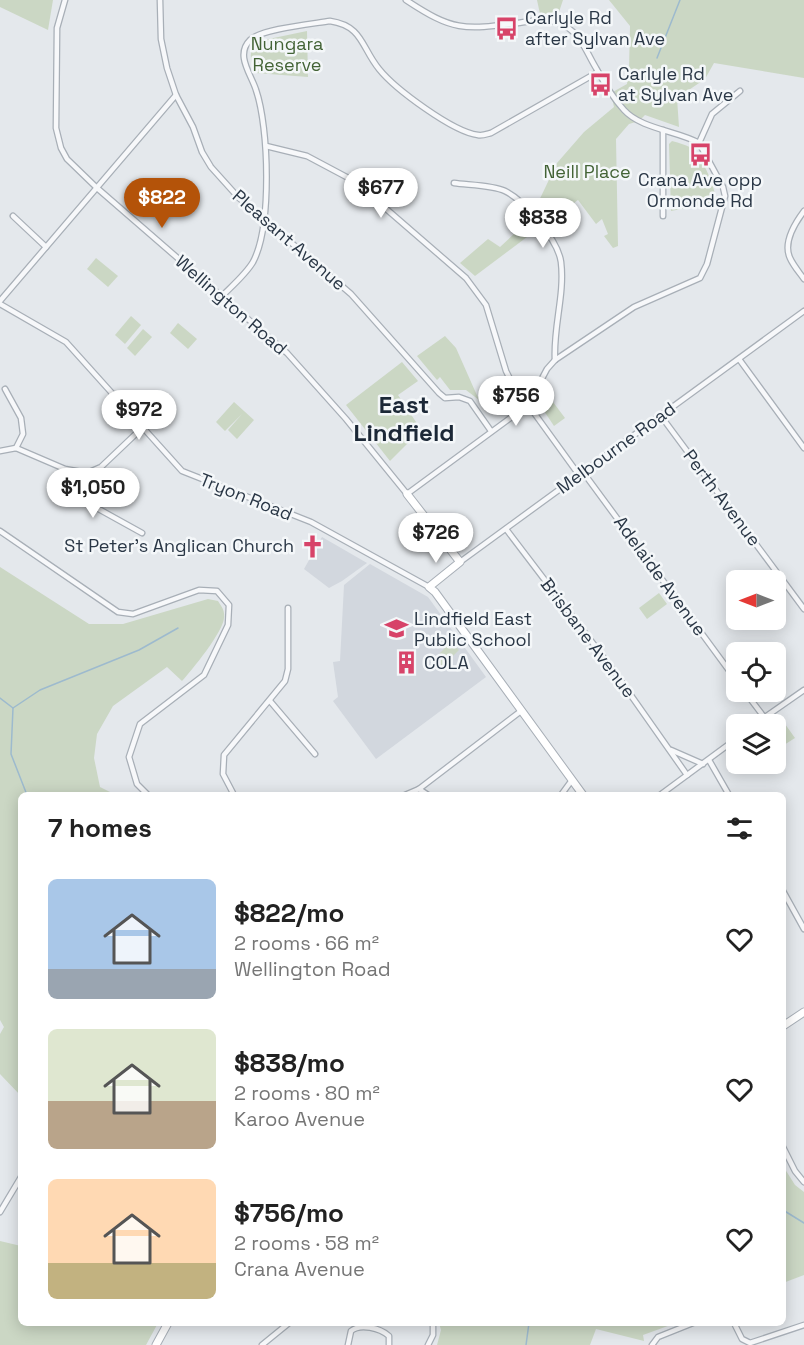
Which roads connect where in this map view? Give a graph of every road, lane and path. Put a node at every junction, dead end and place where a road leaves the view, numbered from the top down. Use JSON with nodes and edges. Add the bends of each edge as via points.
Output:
{"nodes":[{"id":1,"x":65,"y":0,"type":"edge"},
{"id":2,"x":160,"y":0,"type":"edge"},
{"id":3,"x":406,"y":0,"type":"edge"},
{"id":4,"x":598,"y":72,"type":"junction"},
{"id":5,"x":740,"y":90,"type":"dead end"},
{"id":6,"x":176,"y":95,"type":"junction"},
{"id":7,"x":663,"y":130,"type":"junction"},
{"id":8,"x":266,"y":146,"type":"junction"},
{"id":9,"x":701,"y":146,"type":"junction"},
{"id":10,"x":454,"y":183,"type":"dead end"},
{"id":11,"x":98,"y":188,"type":"junction"},
{"id":12,"x":804,"y":212,"type":"edge"},
{"id":13,"x":13,"y":216,"type":"dead end"},
{"id":14,"x":663,"y":216,"type":"dead end"},
{"id":15,"x":264,"y":219,"type":"junction"},
{"id":16,"x":46,"y":247,"type":"junction"},
{"id":17,"x":804,"y":279,"type":"edge"},
{"id":18,"x":222,"y":296,"type":"junction"},
{"id":19,"x":0,"y":302,"type":"edge"},
{"id":20,"x":804,"y":310,"type":"edge"},
{"id":21,"x":739,"y":359,"type":"junction"},
{"id":22,"x":555,"y":360,"type":"junction"},
{"id":23,"x":5,"y":389,"type":"dead end"},
{"id":24,"x":528,"y":405,"type":"junction"},
{"id":25,"x":661,"y":416,"type":"junction"},
{"id":26,"x":142,"y":428,"type":"junction"},
{"id":27,"x":491,"y":431,"type":"junction"},
{"id":28,"x":16,"y":448,"type":"junction"},
{"id":29,"x":804,"y":448,"type":"edge"},
{"id":30,"x":0,"y":451,"type":"edge"},
{"id":31,"x":87,"y":473,"type":"junction"},
{"id":32,"x":581,"y":473,"type":"junction"},
{"id":33,"x":407,"y":494,"type":"junction"},
{"id":34,"x":506,"y":529,"type":"junction"},
{"id":35,"x":0,"y":531,"type":"edge"},
{"id":36,"x":142,"y":533,"type":"dead end"},
{"id":37,"x":460,"y":562,"type":"junction"},
{"id":38,"x":429,"y":587,"type":"junction"},
{"id":39,"x":288,"y":608,"type":"dead end"},
{"id":40,"x":804,"y":609,"type":"edge"},
{"id":41,"x":726,"y":667,"type":"edge"},
{"id":42,"x":804,"y":690,"type":"edge"},
{"id":43,"x":270,"y":701,"type":"junction"},
{"id":44,"x":753,"y":702,"type":"edge"},
{"id":45,"x":521,"y":711,"type":"junction"},
{"id":46,"x":762,"y":714,"type":"edge"},
{"id":47,"x":768,"y":714,"type":"edge"},
{"id":48,"x":726,"y":747,"type":"edge"},
{"id":49,"x":668,"y":749,"type":"junction"},
{"id":50,"x":315,"y":754,"type":"dead end"},
{"id":51,"x":709,"y":760,"type":"junction"},
{"id":52,"x":703,"y":764,"type":"junction"},
{"id":53,"x":687,"y":775,"type":"junction"},
{"id":54,"x":572,"y":780,"type":"junction"},
{"id":55,"x":419,"y":789,"type":"junction"},
{"id":56,"x":145,"y":792,"type":"edge"},
{"id":57,"x":232,"y":792,"type":"edge"},
{"id":58,"x":412,"y":792,"type":"edge"},
{"id":59,"x":424,"y":792,"type":"edge"},
{"id":60,"x":563,"y":792,"type":"edge"},
{"id":61,"x":581,"y":792,"type":"edge"},
{"id":62,"x":664,"y":792,"type":"edge"},
{"id":63,"x":727,"y":792,"type":"edge"},
{"id":64,"x":786,"y":896,"type":"edge"},
{"id":65,"x":804,"y":929,"type":"edge"},
{"id":66,"x":804,"y":1012,"type":"edge"},
{"id":67,"x":786,"y":1024,"type":"edge"},
{"id":68,"x":786,"y":1153,"type":"edge"},
{"id":69,"x":18,"y":1182,"type":"edge"},
{"id":70,"x":804,"y":1182,"type":"edge"},
{"id":71,"x":0,"y":1212,"type":"edge"},
{"id":72,"x":804,"y":1325,"type":"edge"},
{"id":73,"x":166,"y":1326,"type":"edge"},
{"id":74,"x":284,"y":1326,"type":"edge"},
{"id":75,"x":378,"y":1326,"type":"edge"},
{"id":76,"x":433,"y":1326,"type":"edge"},
{"id":77,"x":685,"y":1326,"type":"edge"},
{"id":78,"x":736,"y":1326,"type":"edge"},
{"id":79,"x":377,"y":1330,"type":"junction"},
{"id":80,"x":156,"y":1345,"type":"edge"},
{"id":81,"x":262,"y":1345,"type":"edge"},
{"id":82,"x":348,"y":1345,"type":"edge"},
{"id":83,"x":389,"y":1345,"type":"edge"},
{"id":84,"x":428,"y":1345,"type":"edge"},
{"id":85,"x":652,"y":1345,"type":"edge"}],
"edges":[{"from":1,"to":11,"type":"street","name":"Wellington Road","via":[[57,28],[56,128],[67,159]]},
{"from":2,"to":6,"type":"street","name":"Pleasant Avenue","via":[[161,39]]},
{"from":3,"to":4,"type":"street","via":[[442,22],[466,28],[542,20],[558,23],[581,40]]},
{"from":4,"to":7,"type":"street","via":[[627,113]]},
{"from":4,"to":8,"type":"street","via":[[491,133],[478,135],[442,120],[394,84],[379,69],[352,27],[330,21],[258,33],[247,44],[244,62],[256,89]]},
{"from":5,"to":9,"type":"street","via":[[712,114]]},
{"from":6,"to":11,"type":"street"},
{"from":6,"to":15,"type":"street","name":"Pleasant Avenue","via":[[211,167],[232,192]]},
{"from":7,"to":9,"type":"street"},
{"from":7,"to":14,"type":"street"},
{"from":8,"to":15,"type":"street"},
{"from":8,"to":24,"type":"street","name":"Adelaide Avenue","via":[[307,156],[354,181],[466,278],[486,305],[506,371]]},
{"from":9,"to":22,"type":"street","via":[[725,196],[700,278],[634,307]]},
{"from":10,"to":22,"type":"street","via":[[505,191],[544,226],[561,265]]},
{"from":11,"to":16,"type":"street"},
{"from":11,"to":18,"type":"street","name":"Wellington Road"},
{"from":12,"to":17,"type":"street","via":[[790,234],[788,253]]},
{"from":13,"to":16,"type":"street"},
{"from":15,"to":18,"type":"street","via":[[252,264]]},
{"from":15,"to":27,"type":"street","name":"Pleasant Avenue","via":[[351,294],[439,393],[445,398],[466,398]]},
{"from":16,"to":19,"type":"street"},
{"from":18,"to":33,"type":"street","name":"Wellington Road","via":[[304,371]]},
{"from":19,"to":26,"type":"street","name":"Tryon Road","via":[[66,342]]},
{"from":20,"to":21,"type":"street","name":"Melbourne Road"},
{"from":21,"to":25,"type":"street","name":"Melbourne Road"},
{"from":21,"to":29,"type":"street"},
{"from":22,"to":24,"type":"street"},
{"from":23,"to":28,"type":"street","via":[[21,418],[23,434]]},
{"from":24,"to":27,"type":"street"},
{"from":24,"to":32,"type":"street","name":"Adelaide Avenue"},
{"from":25,"to":32,"type":"street","name":"Melbourne Road"},
{"from":25,"to":40,"type":"street","name":"Perth Avenue"},
{"from":26,"to":31,"type":"street","via":[[101,467]]},
{"from":26,"to":38,"type":"street","name":"Tryon Road","via":[[182,471],[311,522]]},
{"from":27,"to":33,"type":"street"},
{"from":28,"to":30,"type":"street"},
{"from":28,"to":31,"type":"street","via":[[65,469]]},
{"from":31,"to":36,"type":"street","via":[[95,507]]},
{"from":32,"to":34,"type":"street","name":"Melbourne Road"},
{"from":32,"to":41,"type":"street","name":"Adelaide Avenue"},
{"from":33,"to":37,"type":"street","name":"Wellington Road"},
{"from":34,"to":37,"type":"street","name":"Melbourne Road"},
{"from":34,"to":49,"type":"street","name":"Brisbane Avenue"},
{"from":35,"to":56,"type":"street","via":[[118,612],[133,614],[199,590],[217,591],[229,605],[228,626],[204,675],[140,724],[129,757],[137,784]]},
{"from":37,"to":38,"type":"street","name":"Melbourne Road"},
{"from":38,"to":45,"type":"street","name":"Tryon Road"},
{"from":39,"to":43,"type":"street","via":[[288,669],[285,681]]},
{"from":42,"to":47,"type":"street"},
{"from":43,"to":50,"type":"street"},
{"from":43,"to":57,"type":"street","via":[[224,755],[223,774]]},
{"from":44,"to":46,"type":"street"},
{"from":45,"to":54,"type":"street","name":"Tryon Road"},
{"from":45,"to":55,"type":"street"},
{"from":48,"to":51,"type":"street"},
{"from":49,"to":52,"type":"street"},
{"from":49,"to":53,"type":"street","name":"Brisbane Avenue"},
{"from":51,"to":52,"type":"street"},
{"from":51,"to":63,"type":"street"},
{"from":52,"to":53,"type":"street"},
{"from":53,"to":62,"type":"street"},
{"from":54,"to":60,"type":"street"},
{"from":54,"to":61,"type":"street","name":"Tryon Road"},
{"from":55,"to":58,"type":"street"},
{"from":55,"to":59,"type":"street"},
{"from":64,"to":65,"type":"street"},
{"from":66,"to":67,"type":"street"},
{"from":68,"to":70,"type":"street"},
{"from":69,"to":71,"type":"street"},
{"from":72,"to":78,"type":"street","via":[[750,1343],[742,1339]]},
{"from":73,"to":80,"type":"street"},
{"from":74,"to":81,"type":"street"},
{"from":75,"to":79,"type":"street"},
{"from":76,"to":84,"type":"street"},
{"from":77,"to":85,"type":"street","via":[[663,1334]]},
{"from":79,"to":82,"type":"street","via":[[356,1327]]},
{"from":79,"to":83,"type":"street","via":[[389,1336]]}]}
